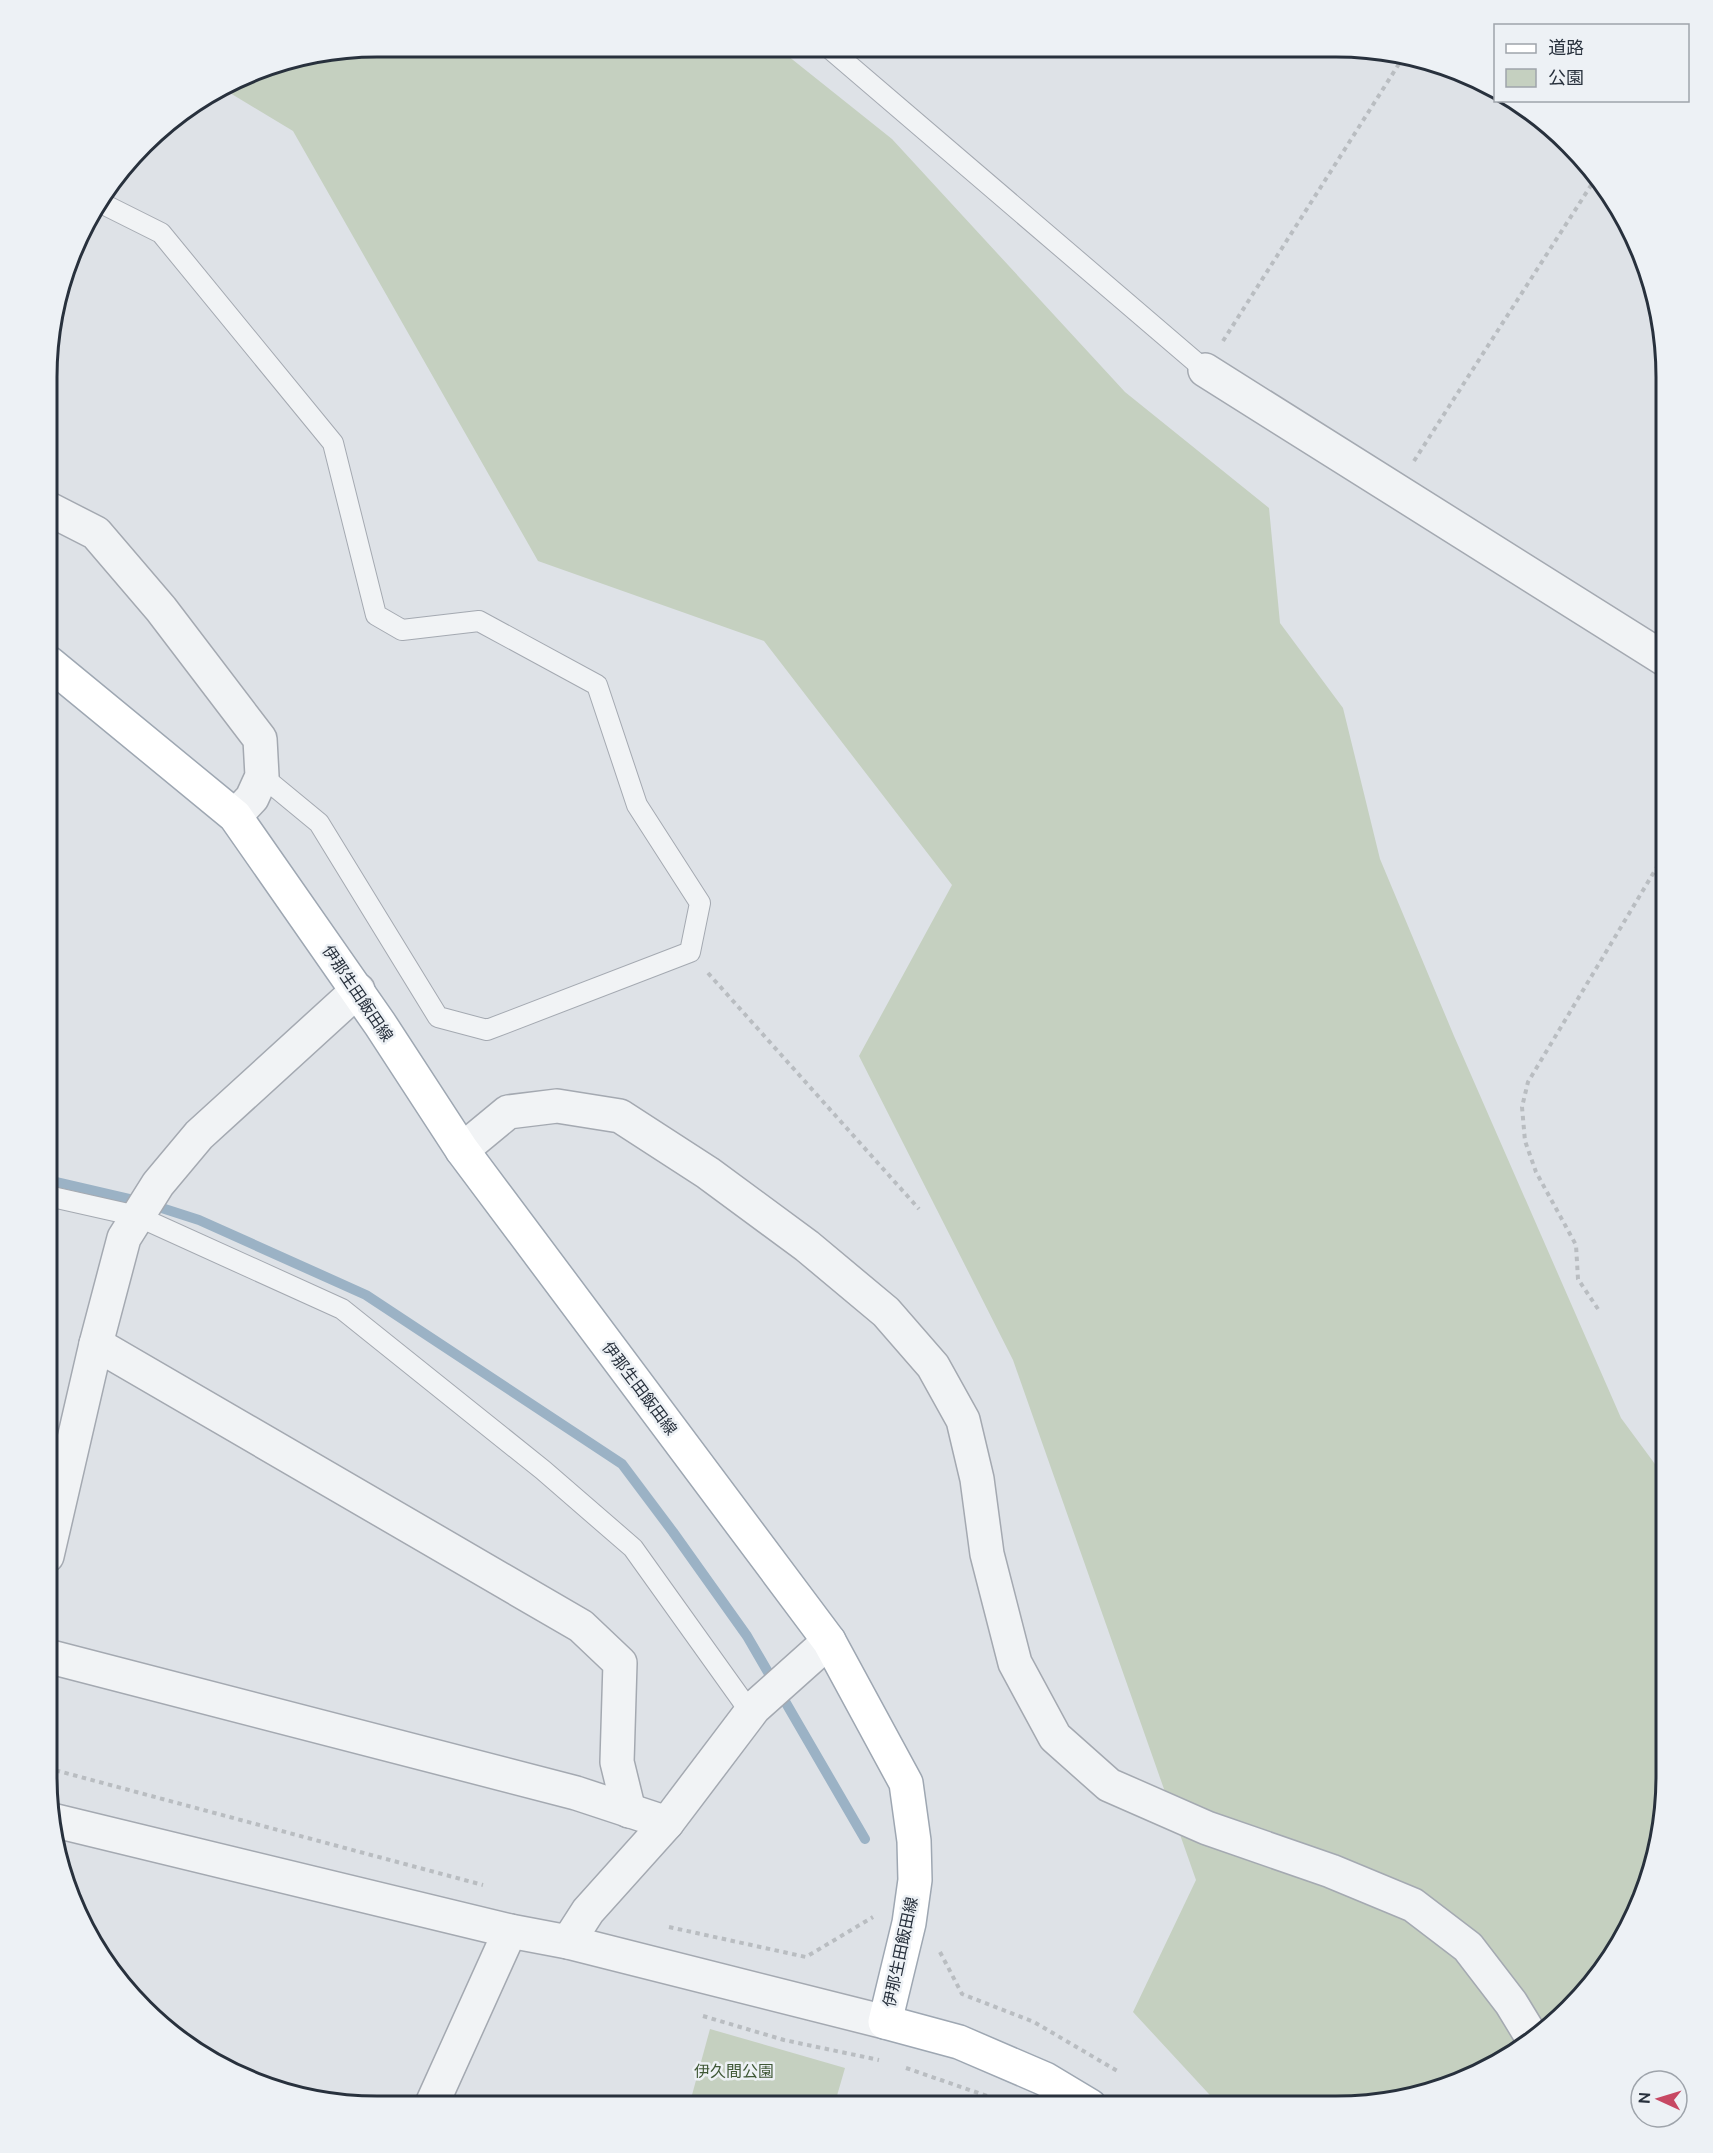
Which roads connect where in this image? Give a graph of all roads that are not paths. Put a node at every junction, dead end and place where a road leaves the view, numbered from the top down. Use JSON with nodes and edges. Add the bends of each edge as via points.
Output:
{"nodes":[{"id":1,"x":840,"y":57,"type":"edge"},
{"id":2,"x":107,"y":206,"type":"edge"},
{"id":3,"x":1205,"y":370,"type":"joint"},
{"id":4,"x":57,"y":513,"type":"edge"},
{"id":5,"x":1656,"y":654,"type":"edge"},
{"id":6,"x":57,"y":670,"type":"edge"},
{"id":7,"x":262,"y":776,"type":"junction"},
{"id":8,"x":235,"y":816,"type":"junction"},
{"id":9,"x":358,"y":990,"type":"junction"},
{"id":10,"x":462,"y":1150,"type":"junction"},
{"id":11,"x":57,"y":1198,"type":"edge"},
{"id":12,"x":137,"y":1216,"type":"junction"},
{"id":13,"x":96,"y":1344,"type":"junction"},
{"id":14,"x":57,"y":1513,"type":"edge"},
{"id":15,"x":829,"y":1641,"type":"junction"},
{"id":16,"x":57,"y":1659,"type":"edge"},
{"id":17,"x":753,"y":1711,"type":"junction"},
{"id":18,"x":629,"y":1811,"type":"junction"},
{"id":19,"x":61,"y":1822,"type":"edge"},
{"id":20,"x":667,"y":1823,"type":"junction"},
{"id":21,"x":510,"y":1931,"type":"junction"},
{"id":22,"x":568,"y":1942,"type":"junction"},
{"id":23,"x":885,"y":2022,"type":"junction"},
{"id":24,"x":1529,"y":2032,"type":"edge"},
{"id":25,"x":435,"y":2096,"type":"edge"},
{"id":26,"x":1073,"y":2096,"type":"edge"}],
"edges":[{"from":1,"to":3,"type":"lane"},
{"from":2,"to":7,"type":"lane","via":[[161,233],[333,443],[376,615],[402,630],[479,621],[597,685],[637,806],[700,903],[690,952],[487,1030],[438,1017],[319,823]]},
{"from":3,"to":5,"type":"street"},
{"from":4,"to":7,"type":"street","via":[[96,533],[161,609],[260,739]]},
{"from":6,"to":8,"type":"main road","name":"伊那生田飯田線"},
{"from":7,"to":8,"type":"street","via":[[252,798]]},
{"from":8,"to":9,"type":"main road","name":"伊那生田飯田線"},
{"from":9,"to":10,"type":"main road","name":"伊那生田飯田線"},
{"from":9,"to":12,"type":"street","via":[[200,1135],[158,1184]]},
{"from":10,"to":15,"type":"main road","name":"伊那生田飯田線"},
{"from":10,"to":24,"type":"street","via":[[508,1112],[557,1106],[620,1116],[708,1173],[807,1246],[886,1312],[933,1366],[963,1420],[977,1479],[987,1554],[1015,1663],[1055,1737],[1109,1785],[1207,1828],[1331,1871],[1413,1905],[1468,1947]]},
{"from":11,"to":12,"type":"lane"},
{"from":12,"to":13,"type":"street","via":[[124,1238]]},
{"from":12,"to":17,"type":"lane","via":[[342,1309],[543,1470],[633,1548]]},
{"from":13,"to":14,"type":"street"},
{"from":13,"to":18,"type":"street","via":[[581,1626],[620,1663],[617,1762]]},
{"from":15,"to":17,"type":"street"},
{"from":15,"to":23,"type":"main road","name":"伊那生田飯田線","via":[[906,1783],[915,1880],[909,1923]]},
{"from":16,"to":18,"type":"street","via":[[576,1793]]},
{"from":17,"to":20,"type":"street"},
{"from":18,"to":20,"type":"street"},
{"from":19,"to":21,"type":"street"},
{"from":20,"to":22,"type":"street","via":[[588,1911]]},
{"from":21,"to":22,"type":"street"},
{"from":21,"to":25,"type":"street"},
{"from":22,"to":23,"type":"street"},
{"from":23,"to":26,"type":"main road","name":"伊那生田飯田線","via":[[959,2042],[1045,2079]]}]}
